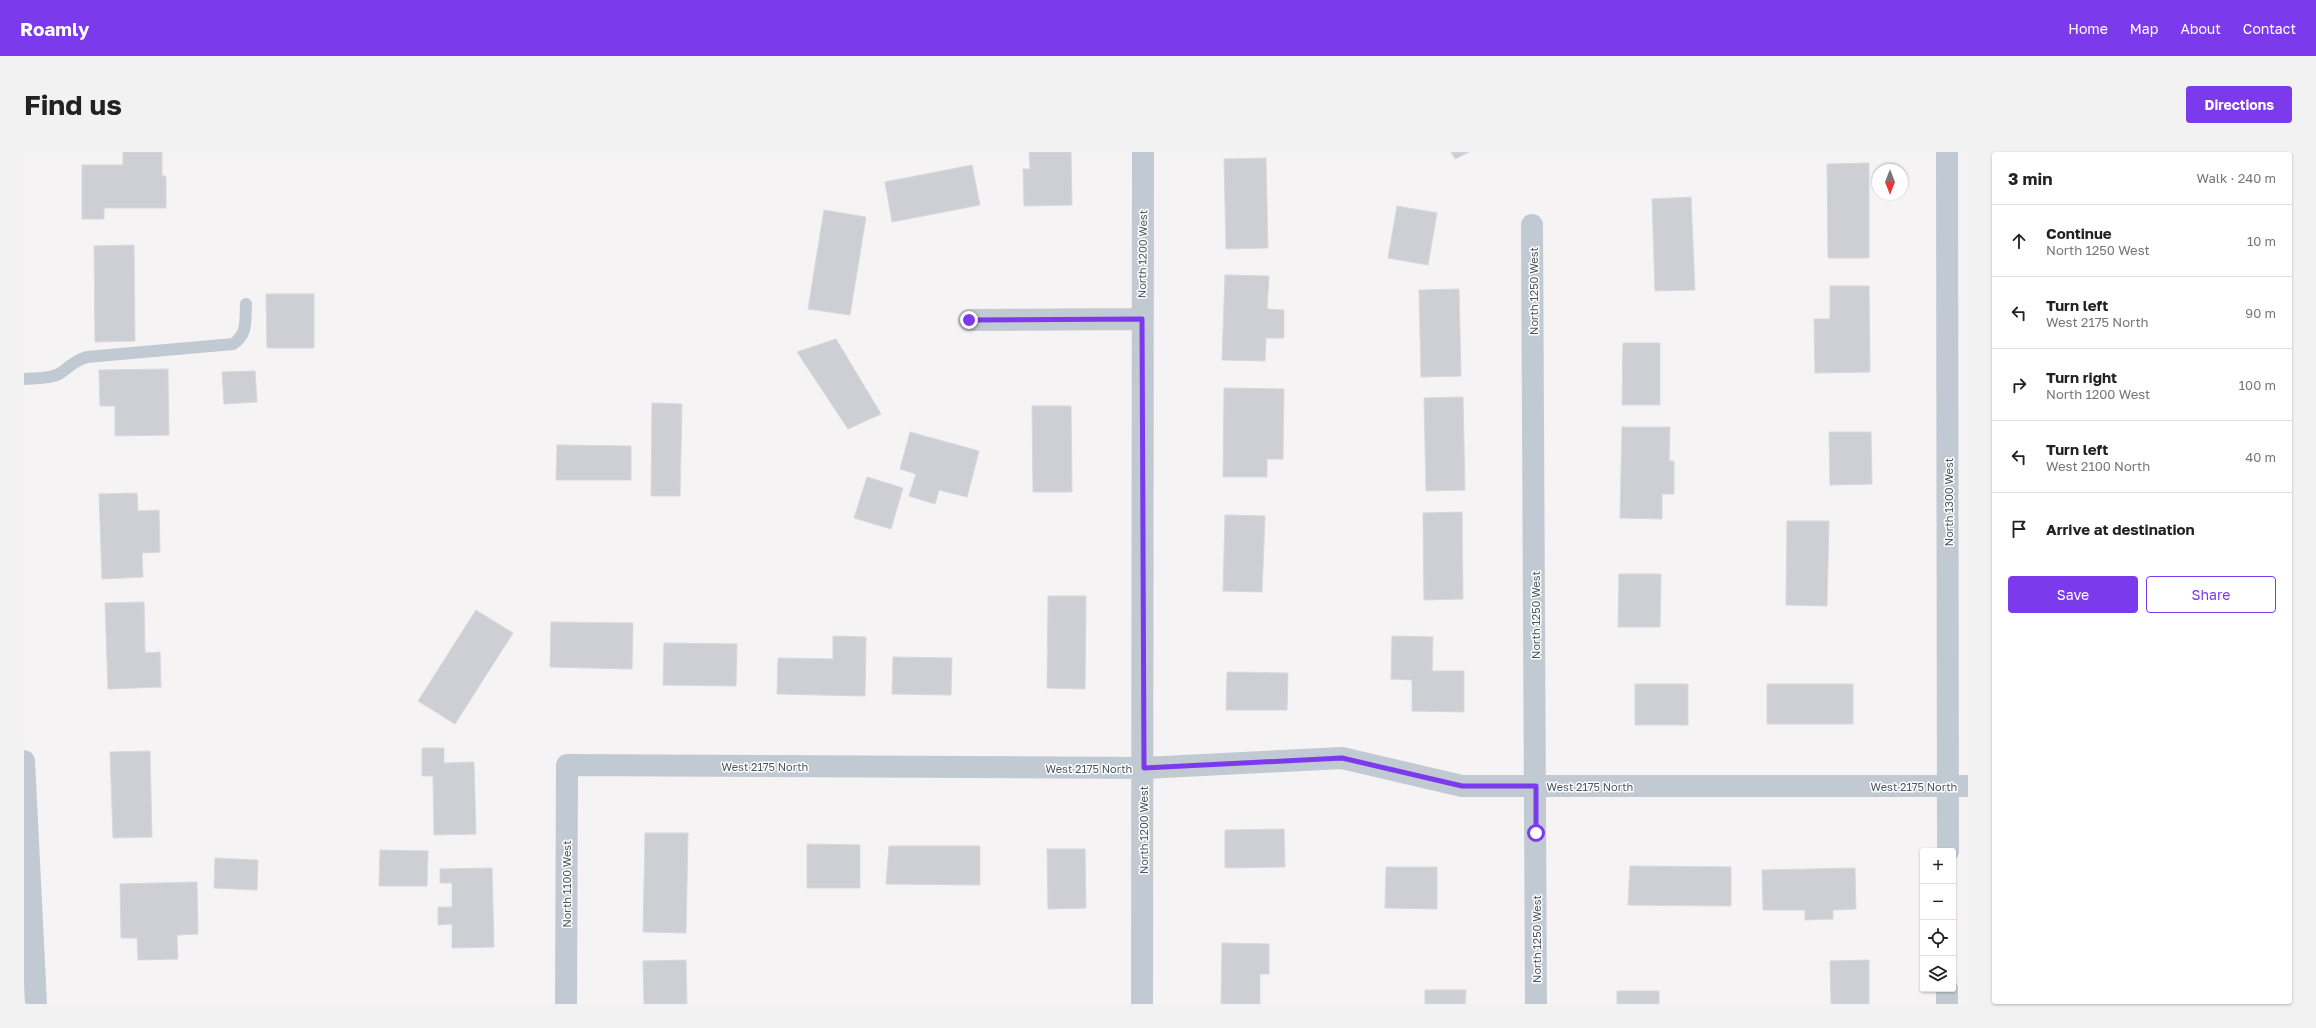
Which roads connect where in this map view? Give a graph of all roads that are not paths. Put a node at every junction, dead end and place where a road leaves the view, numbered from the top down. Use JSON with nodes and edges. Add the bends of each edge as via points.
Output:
{"nodes":[{"id":1,"x":1143,"y":152,"type":"edge"},
{"id":2,"x":1947,"y":152,"type":"edge"},
{"id":3,"x":1532,"y":225,"type":"dead end"},
{"id":4,"x":246,"y":304,"type":"dead end"},
{"id":5,"x":1142,"y":319,"type":"junction"},
{"id":6,"x":969,"y":320,"type":"dead end"},
{"id":7,"x":24,"y":379,"type":"edge"},
{"id":8,"x":24,"y":761,"type":"edge"},
{"id":9,"x":567,"y":765,"type":"joint"},
{"id":10,"x":1144,"y":768,"type":"junction"},
{"id":11,"x":1536,"y":786,"type":"junction"},
{"id":12,"x":1959,"y":786,"type":"edge"},
{"id":13,"x":1949,"y":848,"type":"edge"},
{"id":14,"x":1947,"y":992,"type":"edge"},
{"id":15,"x":36,"y":1004,"type":"edge"},
{"id":16,"x":566,"y":1004,"type":"edge"},
{"id":17,"x":1142,"y":1004,"type":"edge"},
{"id":18,"x":1536,"y":1004,"type":"edge"},
{"id":19,"x":1947,"y":1004,"type":"edge"}],
"edges":[{"from":1,"to":5,"type":"street","name":"North 1200 West"},
{"from":2,"to":12,"type":"street","name":"North 1300 West"},
{"from":3,"to":11,"type":"street","name":"North 1250 West"},
{"from":4,"to":7,"type":"lane","via":[[244,330],[241,339],[233,344],[87,357],[74,360],[60,374]]},
{"from":5,"to":6,"type":"street"},
{"from":5,"to":10,"type":"street","name":"North 1200 West"},
{"from":8,"to":15,"type":"street"},
{"from":9,"to":10,"type":"street","name":"West 2175 North"},
{"from":9,"to":16,"type":"street","name":"North 1100 West"},
{"from":10,"to":11,"type":"street","name":"West 2175 North","via":[[1342,758],[1462,786]]},
{"from":10,"to":17,"type":"street","name":"North 1200 West"},
{"from":11,"to":12,"type":"street","name":"West 2175 North"},
{"from":11,"to":18,"type":"street","name":"North 1250 West"},
{"from":12,"to":13,"type":"street","name":"North 1300 West"},
{"from":14,"to":19,"type":"street"}]}
